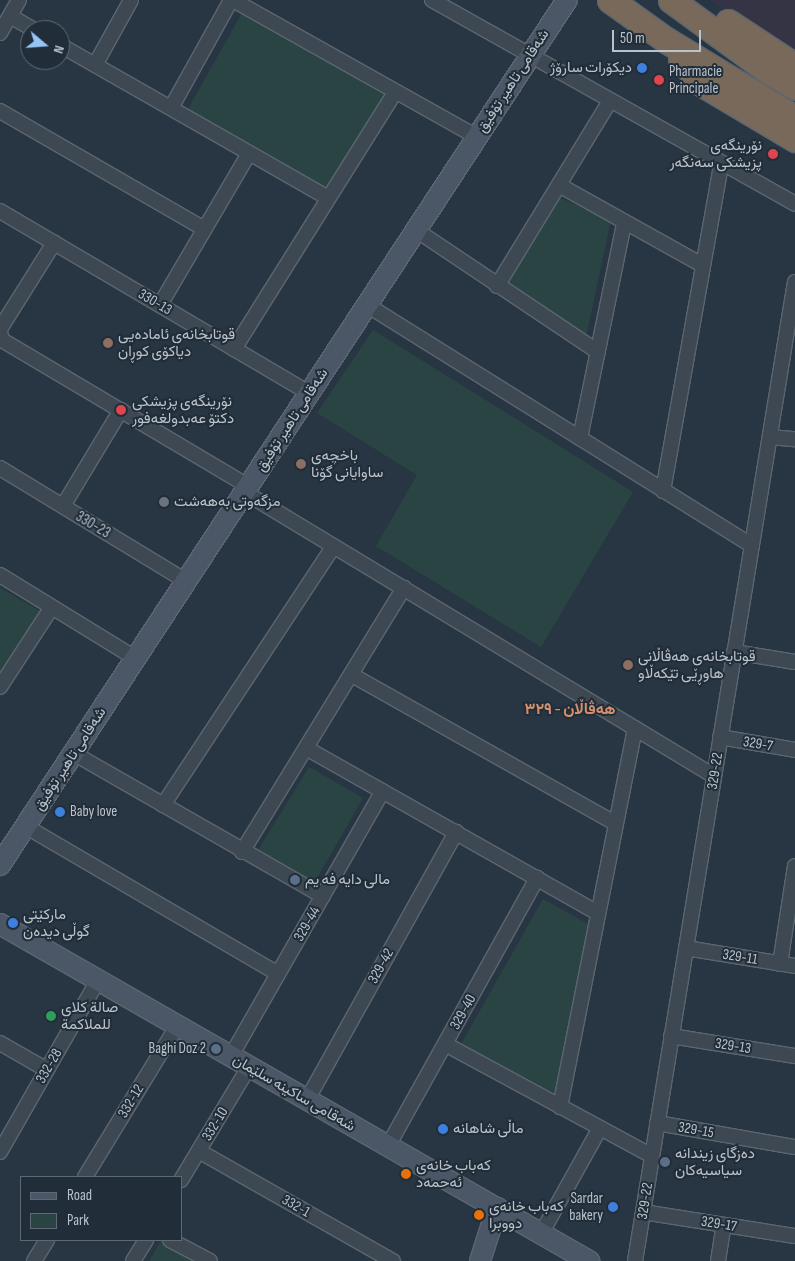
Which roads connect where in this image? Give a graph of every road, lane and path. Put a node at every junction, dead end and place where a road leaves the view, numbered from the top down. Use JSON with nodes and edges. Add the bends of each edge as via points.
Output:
{"nodes":[{"id":1,"x":19,"y":0,"type":"edge"},
{"id":2,"x":131,"y":0,"type":"edge"},
{"id":3,"x":232,"y":0,"type":"edge"},
{"id":4,"x":432,"y":0,"type":"edge"},
{"id":5,"x":567,"y":0,"type":"edge"},
{"id":6,"x":610,"y":0,"type":"edge"},
{"id":7,"x":680,"y":6,"type":"edge"},
{"id":8,"x":10,"y":16,"type":"junction"},
{"id":9,"x":20,"y":22,"type":"edge"},
{"id":10,"x":0,"y":33,"type":"edge"},
{"id":11,"x":666,"y":40,"type":"junction"},
{"id":12,"x":70,"y":51,"type":"edge"},
{"id":13,"x":530,"y":56,"type":"junction"},
{"id":14,"x":95,"y":65,"type":"junction"},
{"id":15,"x":795,"y":66,"type":"edge"},
{"id":16,"x":795,"y":87,"type":"edge"},
{"id":17,"x":395,"y":92,"type":"junction"},
{"id":18,"x":610,"y":101,"type":"junction"},
{"id":19,"x":171,"y":108,"type":"junction"},
{"id":20,"x":0,"y":111,"type":"edge"},
{"id":21,"x":795,"y":118,"type":"edge"},
{"id":22,"x":477,"y":137,"type":"junction"},
{"id":23,"x":795,"y":139,"type":"edge"},
{"id":24,"x":249,"y":153,"type":"junction"},
{"id":25,"x":721,"y":164,"type":"junction"},
{"id":26,"x":559,"y":185,"type":"junction"},
{"id":27,"x":328,"y":198,"type":"junction"},
{"id":28,"x":795,"y":204,"type":"edge"},
{"id":29,"x":0,"y":211,"type":"edge"},
{"id":30,"x":624,"y":223,"type":"junction"},
{"id":31,"x":204,"y":229,"type":"junction"},
{"id":32,"x":416,"y":230,"type":"junction"},
{"id":33,"x":54,"y":243,"type":"junction"},
{"id":34,"x":702,"y":265,"type":"junction"},
{"id":35,"x":795,"y":282,"type":"edge"},
{"id":36,"x":497,"y":286,"type":"junction"},
{"id":37,"x":160,"y":305,"type":"junction"},
{"id":38,"x":367,"y":305,"type":"junction"},
{"id":39,"x":0,"y":330,"type":"edge"},
{"id":40,"x":234,"y":349,"type":"junction"},
{"id":41,"x":598,"y":352,"type":"junction"},
{"id":42,"x":309,"y":393,"type":"junction"},
{"id":43,"x":121,"y":410,"type":"junction"},
{"id":44,"x":770,"y":437,"type":"junction"},
{"id":45,"x":580,"y":438,"type":"junction"},
{"id":46,"x":795,"y":440,"type":"edge"},
{"id":47,"x":0,"y":468,"type":"edge"},
{"id":48,"x":246,"y":489,"type":"junction"},
{"id":49,"x":664,"y":491,"type":"junction"},
{"id":50,"x":63,"y":506,"type":"junction"},
{"id":51,"x":334,"y":546,"type":"junction"},
{"id":52,"x":752,"y":546,"type":"junction"},
{"id":53,"x":0,"y":575,"type":"edge"},
{"id":54,"x":186,"y":580,"type":"junction"},
{"id":55,"x":404,"y":588,"type":"junction"},
{"id":56,"x":52,"y":607,"type":"junction"},
{"id":57,"x":734,"y":652,"type":"junction"},
{"id":58,"x":135,"y":658,"type":"junction"},
{"id":59,"x":795,"y":662,"type":"edge"},
{"id":60,"x":352,"y":675,"type":"junction"},
{"id":61,"x":0,"y":686,"type":"edge"},
{"id":62,"x":635,"y":728,"type":"junction"},
{"id":63,"x":720,"y":737,"type":"junction"},
{"id":64,"x":306,"y":748,"type":"junction"},
{"id":65,"x":795,"y":750,"type":"edge"},
{"id":66,"x":73,"y":753,"type":"junction"},
{"id":67,"x":714,"y":776,"type":"junction"},
{"id":68,"x":383,"y":791,"type":"junction"},
{"id":69,"x":163,"y":805,"type":"junction"},
{"id":70,"x":615,"y":823,"type":"junction"},
{"id":71,"x":25,"y":826,"type":"junction"},
{"id":72,"x":456,"y":832,"type":"junction"},
{"id":73,"x":242,"y":852,"type":"junction"},
{"id":74,"x":0,"y":865,"type":"edge"},
{"id":75,"x":795,"y":866,"type":"edge"},
{"id":76,"x":537,"y":878,"type":"junction"},
{"id":77,"x":323,"y":896,"type":"junction"},
{"id":78,"x":598,"y":913,"type":"junction"},
{"id":79,"x":0,"y":924,"type":"edge"},
{"id":80,"x":686,"y":948,"type":"junction"},
{"id":81,"x":780,"y":964,"type":"junction"},
{"id":82,"x":795,"y":966,"type":"edge"},
{"id":83,"x":278,"y":974,"type":"junction"},
{"id":84,"x":98,"y":980,"type":"junction"},
{"id":85,"x":177,"y":1026,"type":"junction"},
{"id":86,"x":671,"y":1036,"type":"junction"},
{"id":87,"x":0,"y":1044,"type":"edge"},
{"id":88,"x":444,"y":1044,"type":"junction"},
{"id":89,"x":231,"y":1056,"type":"junction"},
{"id":90,"x":795,"y":1056,"type":"edge"},
{"id":91,"x":249,"y":1067,"type":"junction"},
{"id":92,"x":47,"y":1070,"type":"junction"},
{"id":93,"x":307,"y":1100,"type":"junction"},
{"id":94,"x":560,"y":1107,"type":"junction"},
{"id":95,"x":657,"y":1123,"type":"junction"},
{"id":96,"x":600,"y":1128,"type":"junction"},
{"id":97,"x":388,"y":1146,"type":"junction"},
{"id":98,"x":795,"y":1147,"type":"edge"},
{"id":99,"x":1,"y":1149,"type":"edge"},
{"id":100,"x":199,"y":1151,"type":"junction"},
{"id":101,"x":652,"y":1156,"type":"junction"},
{"id":102,"x":86,"y":1176,"type":"edge"},
{"id":103,"x":182,"y":1178,"type":"edge"},
{"id":104,"x":497,"y":1208,"type":"junction"},
{"id":105,"x":643,"y":1212,"type":"junction"},
{"id":106,"x":724,"y":1225,"type":"junction"},
{"id":107,"x":541,"y":1234,"type":"junction"},
{"id":108,"x":795,"y":1236,"type":"edge"},
{"id":109,"x":46,"y":1241,"type":"edge"},
{"id":110,"x":145,"y":1241,"type":"edge"},
{"id":111,"x":172,"y":1241,"type":"edge"},
{"id":112,"x":34,"y":1261,"type":"edge"},
{"id":113,"x":133,"y":1261,"type":"edge"},
{"id":114,"x":210,"y":1261,"type":"edge"},
{"id":115,"x":394,"y":1261,"type":"edge"},
{"id":116,"x":480,"y":1261,"type":"edge"},
{"id":117,"x":589,"y":1261,"type":"edge"},
{"id":118,"x":635,"y":1261,"type":"edge"},
{"id":119,"x":718,"y":1261,"type":"edge"}],
"edges":[{"from":1,"to":8,"type":"street"},
{"from":2,"to":14,"type":"street"},
{"from":3,"to":17,"type":"street"},
{"from":3,"to":19,"type":"street"},
{"from":4,"to":13,"type":"street"},
{"from":5,"to":13,"type":"street","name":"شەقامی تاهیر تۆفیق"},
{"from":6,"to":11,"type":"highway"},
{"from":7,"to":15,"type":"highway","via":[[725,21]]},
{"from":7,"to":16,"type":"highway"},
{"from":8,"to":9,"type":"street"},
{"from":8,"to":10,"type":"street"},
{"from":11,"to":21,"type":"highway"},
{"from":11,"to":23,"type":"highway","via":[[704,85]]},
{"from":12,"to":14,"type":"street"},
{"from":13,"to":18,"type":"street"},
{"from":13,"to":22,"type":"street","name":"شەقامی تاهیر تۆفیق"},
{"from":14,"to":19,"type":"street"},
{"from":17,"to":22,"type":"street"},
{"from":17,"to":27,"type":"street"},
{"from":18,"to":25,"type":"street"},
{"from":18,"to":26,"type":"street"},
{"from":19,"to":24,"type":"street"},
{"from":20,"to":31,"type":"street"},
{"from":22,"to":32,"type":"street","name":"شەقامی تاهیر تۆفیق"},
{"from":24,"to":27,"type":"street"},
{"from":24,"to":31,"type":"street"},
{"from":25,"to":28,"type":"street"},
{"from":25,"to":34,"type":"street"},
{"from":26,"to":30,"type":"street"},
{"from":26,"to":36,"type":"street"},
{"from":27,"to":40,"type":"street"},
{"from":29,"to":33,"type":"street","name":"330-13"},
{"from":30,"to":34,"type":"street"},
{"from":30,"to":41,"type":"street"},
{"from":31,"to":37,"type":"street"},
{"from":32,"to":36,"type":"street"},
{"from":32,"to":38,"type":"street","name":"شەقامی تاهیر تۆفیق"},
{"from":33,"to":37,"type":"street","name":"330-13"},
{"from":33,"to":39,"type":"street"},
{"from":34,"to":49,"type":"street"},
{"from":35,"to":44,"type":"street","name":"329-22"},
{"from":36,"to":41,"type":"street"},
{"from":37,"to":40,"type":"street","name":"330-13"},
{"from":38,"to":42,"type":"street","name":"شەقامی تاهیر تۆفیق"},
{"from":38,"to":45,"type":"street"},
{"from":39,"to":43,"type":"street","via":[[2,340]]},
{"from":40,"to":42,"type":"street","name":"330-13"},
{"from":41,"to":45,"type":"street"},
{"from":42,"to":48,"type":"street","name":"شەقامی تاهیر تۆفیق"},
{"from":43,"to":48,"type":"street"},
{"from":43,"to":50,"type":"street"},
{"from":44,"to":46,"type":"street"},
{"from":44,"to":52,"type":"street","name":"329-22"},
{"from":45,"to":49,"type":"street"},
{"from":47,"to":50,"type":"street","name":"330-23"},
{"from":48,"to":51,"type":"street"},
{"from":48,"to":54,"type":"street","name":"شەقامی تاهیر تۆفیق"},
{"from":49,"to":52,"type":"street"},
{"from":50,"to":54,"type":"street","name":"330-23"},
{"from":51,"to":55,"type":"street"},
{"from":51,"to":69,"type":"street"},
{"from":52,"to":57,"type":"street","name":"329-22"},
{"from":53,"to":56,"type":"street"},
{"from":54,"to":58,"type":"street","name":"شەقامی تاهیر تۆفیق"},
{"from":55,"to":60,"type":"street"},
{"from":55,"to":62,"type":"street"},
{"from":56,"to":58,"type":"street"},
{"from":56,"to":61,"type":"street"},
{"from":57,"to":59,"type":"street"},
{"from":57,"to":63,"type":"street","name":"329-22"},
{"from":58,"to":66,"type":"street","name":"شەقامی تاهیر تۆفیق"},
{"from":60,"to":64,"type":"street"},
{"from":60,"to":70,"type":"street"},
{"from":62,"to":67,"type":"street"},
{"from":62,"to":70,"type":"street"},
{"from":63,"to":65,"type":"street","name":"329-7"},
{"from":63,"to":67,"type":"street","name":"329-22"},
{"from":64,"to":68,"type":"street"},
{"from":64,"to":73,"type":"street"},
{"from":66,"to":69,"type":"street"},
{"from":66,"to":71,"type":"street","name":"شەقامی تاهیر تۆفیق"},
{"from":67,"to":80,"type":"street","name":"329-22"},
{"from":68,"to":72,"type":"street"},
{"from":68,"to":77,"type":"street","name":"329-44"},
{"from":69,"to":73,"type":"street"},
{"from":70,"to":78,"type":"street"},
{"from":71,"to":74,"type":"street","name":"شەقامی تاهیر تۆفیق"},
{"from":71,"to":83,"type":"street"},
{"from":72,"to":76,"type":"street"},
{"from":72,"to":93,"type":"street","name":"329-42"},
{"from":73,"to":77,"type":"street"},
{"from":75,"to":81,"type":"street"},
{"from":76,"to":78,"type":"street"},
{"from":76,"to":88,"type":"street","name":"329-40"},
{"from":77,"to":83,"type":"street","name":"329-44"},
{"from":78,"to":94,"type":"street"},
{"from":79,"to":84,"type":"street","name":"شەقامی ساکینە سلێمان"},
{"from":80,"to":81,"type":"street","name":"329-11"},
{"from":80,"to":86,"type":"street","name":"329-22"},
{"from":81,"to":82,"type":"street","name":"329-11"},
{"from":83,"to":89,"type":"street","name":"329-44"},
{"from":84,"to":85,"type":"street","name":"شەقامی ساکینە سلێمان"},
{"from":84,"to":92,"type":"street","name":"332-28"},
{"from":85,"to":89,"type":"street","name":"شەقامی ساکینە سلێمان"},
{"from":85,"to":102,"type":"street","name":"332-12"},
{"from":86,"to":90,"type":"street","name":"329-13"},
{"from":86,"to":95,"type":"street","name":"329-22"},
{"from":87,"to":92,"type":"street"},
{"from":88,"to":94,"type":"street"},
{"from":88,"to":97,"type":"street","name":"329-40"},
{"from":89,"to":91,"type":"street","name":"شەقامی ساکینە سلێمان"},
{"from":91,"to":93,"type":"street","name":"شەقامی ساکینە سلێمان"},
{"from":91,"to":100,"type":"street","name":"332-10"},
{"from":92,"to":99,"type":"street","name":"332-28"},
{"from":93,"to":97,"type":"street","name":"شەقامی ساکینە سلێمان"},
{"from":94,"to":96,"type":"street"},
{"from":95,"to":98,"type":"street","name":"329-15"},
{"from":95,"to":101,"type":"street","name":"329-22"},
{"from":96,"to":101,"type":"street"},
{"from":96,"to":107,"type":"street"},
{"from":97,"to":104,"type":"street","name":"شەقامی ساکینە سلێمان"},
{"from":100,"to":103,"type":"street","name":"332-10"},
{"from":100,"to":115,"type":"street","name":"332-1"},
{"from":101,"to":105,"type":"street","name":"329-22"},
{"from":104,"to":107,"type":"street","name":"شەقامی ساکینە سلێمان"},
{"from":104,"to":116,"type":"street"},
{"from":105,"to":106,"type":"street","name":"329-17"},
{"from":105,"to":118,"type":"street","name":"329-22"},
{"from":106,"to":108,"type":"street","name":"329-17"},
{"from":106,"to":119,"type":"street"},
{"from":107,"to":117,"type":"street","name":"شەقامی ساکینە سلێمان"},
{"from":109,"to":112,"type":"street"},
{"from":110,"to":113,"type":"street"},
{"from":111,"to":114,"type":"street"}]}
